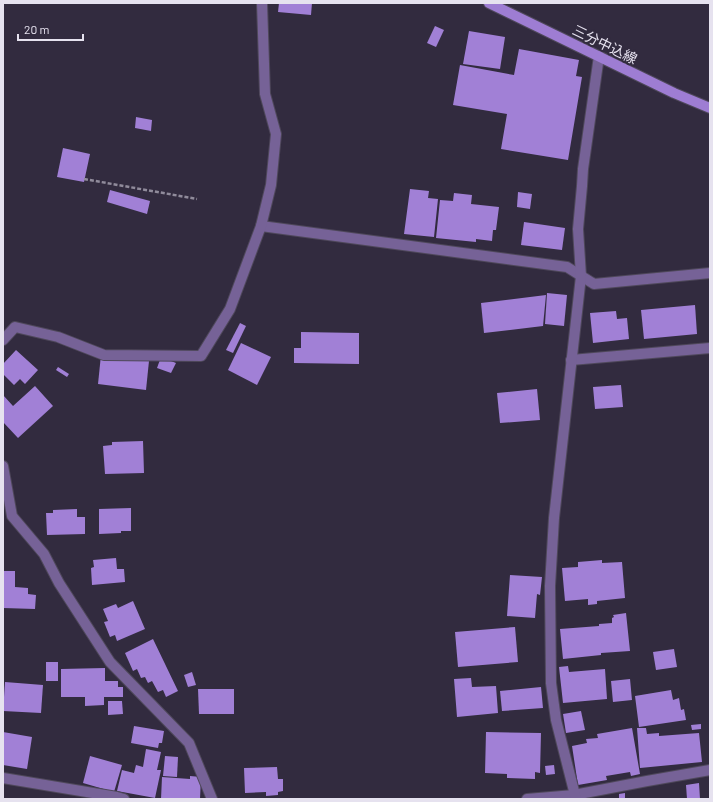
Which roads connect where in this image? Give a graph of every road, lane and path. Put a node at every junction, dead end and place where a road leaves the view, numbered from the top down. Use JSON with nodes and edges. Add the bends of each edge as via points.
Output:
{"nodes":[{"id":1,"x":262,"y":3,"type":"edge"},
{"id":2,"x":489,"y":3,"type":"edge"},
{"id":3,"x":599,"y":56,"type":"junction"},
{"id":4,"x":710,"y":108,"type":"edge"},
{"id":5,"x":84,"y":179,"type":"dead end"},
{"id":6,"x":197,"y":200,"type":"dead end"},
{"id":7,"x":261,"y":226,"type":"junction"},
{"id":8,"x":710,"y":273,"type":"edge"},
{"id":9,"x":581,"y":276,"type":"junction"},
{"id":10,"x":3,"y":340,"type":"edge"},
{"id":11,"x":710,"y":348,"type":"edge"},
{"id":12,"x":571,"y":360,"type":"junction"},
{"id":13,"x":3,"y":466,"type":"edge"},
{"id":14,"x":710,"y":770,"type":"edge"},
{"id":15,"x":3,"y":778,"type":"edge"},
{"id":16,"x":575,"y":797,"type":"edge"},
{"id":17,"x":124,"y":799,"type":"edge"},
{"id":18,"x":212,"y":799,"type":"edge"},
{"id":19,"x":527,"y":799,"type":"edge"}],
"edges":[{"from":1,"to":7,"type":"street","via":[[265,94],[276,134],[271,185]]},
{"from":2,"to":3,"type":"main road","name":"三分中込線"},
{"from":3,"to":4,"type":"main road","name":"三分中込線"},
{"from":3,"to":9,"type":"street","via":[[583,169],[578,229]]},
{"from":5,"to":6,"type":"path"},
{"from":7,"to":9,"type":"street","via":[[567,267]]},
{"from":7,"to":10,"type":"street","via":[[230,309],[201,356],[104,355],[58,336],[15,327]]},
{"from":8,"to":9,"type":"street","via":[[594,284]]},
{"from":9,"to":12,"type":"street"},
{"from":11,"to":12,"type":"street"},
{"from":12,"to":16,"type":"street","via":[[554,518],[550,586],[551,683],[556,720]]},
{"from":13,"to":18,"type":"street","via":[[12,516],[44,554],[59,583],[110,662],[189,743]]},
{"from":14,"to":16,"type":"street"},
{"from":15,"to":17,"type":"street"},
{"from":16,"to":19,"type":"street"}]}
